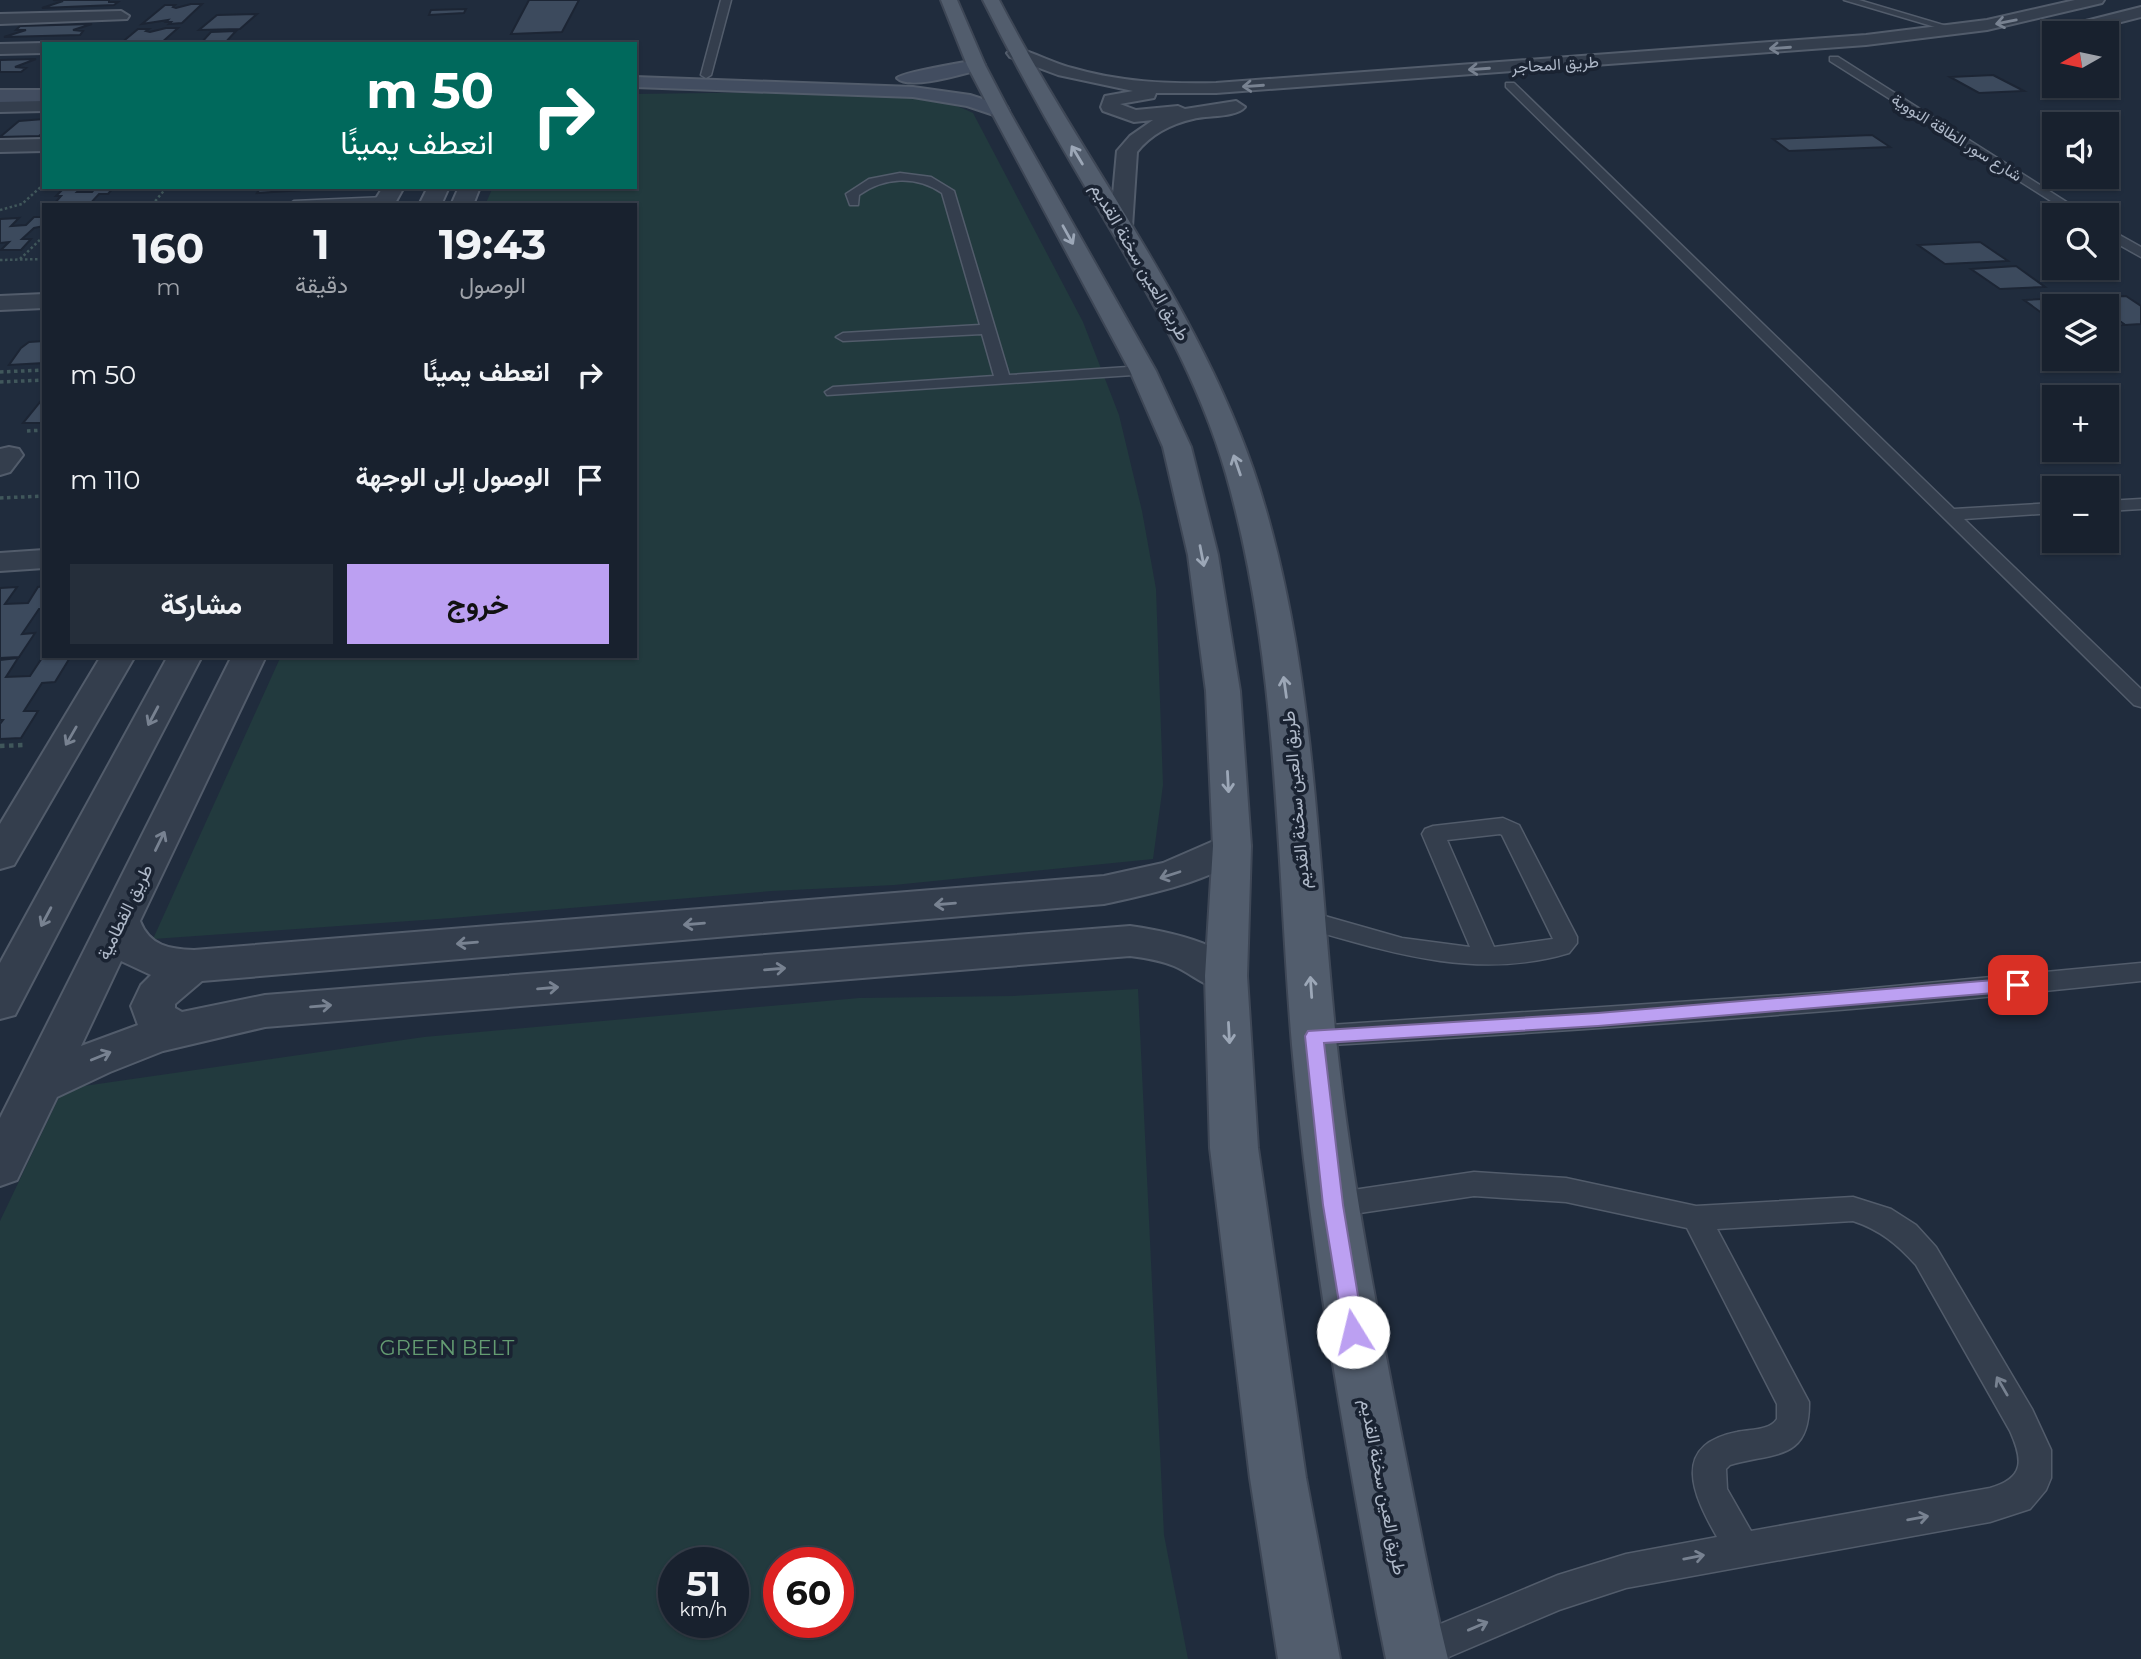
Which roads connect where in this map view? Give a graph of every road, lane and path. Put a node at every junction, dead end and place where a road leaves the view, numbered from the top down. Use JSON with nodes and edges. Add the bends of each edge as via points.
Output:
{"nodes":[{"id":1,"x":16,"y":0,"type":"edge"},
{"id":2,"x":726,"y":0,"type":"edge"},
{"id":3,"x":949,"y":0,"type":"edge"},
{"id":4,"x":991,"y":0,"type":"edge"},
{"id":5,"x":1849,"y":0,"type":"edge"},
{"id":6,"x":2096,"y":0,"type":"edge"},
{"id":7,"x":0,"y":11,"type":"edge"},
{"id":8,"x":2141,"y":12,"type":"edge"},
{"id":9,"x":121,"y":16,"type":"dead end"},
{"id":10,"x":0,"y":19,"type":"edge"},
{"id":11,"x":2110,"y":21,"type":"edge"},
{"id":12,"x":1959,"y":41,"type":"junction"},
{"id":13,"x":42,"y":48,"type":"edge"},
{"id":14,"x":0,"y":49,"type":"edge"},
{"id":15,"x":1931,"y":50,"type":"dead end"},
{"id":16,"x":1016,"y":53,"type":"junction"},
{"id":17,"x":1834,"y":59,"type":"junction"},
{"id":18,"x":976,"y":65,"type":"junction"},
{"id":19,"x":637,"y":73,"type":"edge"},
{"id":20,"x":706,"y":75,"type":"junction"},
{"id":21,"x":637,"y":82,"type":"edge"},
{"id":22,"x":916,"y":84,"type":"junction"},
{"id":23,"x":1504,"y":85,"type":"joint"},
{"id":24,"x":42,"y":86,"type":"edge"},
{"id":25,"x":0,"y":88,"type":"edge"},
{"id":26,"x":1216,"y":89,"type":"junction"},
{"id":27,"x":42,"y":95,"type":"edge"},
{"id":28,"x":0,"y":96,"type":"edge"},
{"id":29,"x":42,"y":105,"type":"edge"},
{"id":30,"x":1255,"y":105,"type":"dead end"},
{"id":31,"x":0,"y":106,"type":"edge"},
{"id":32,"x":1228,"y":108,"type":"junction"},
{"id":33,"x":1000,"y":111,"type":"junction"},
{"id":34,"x":42,"y":145,"type":"edge"},
{"id":35,"x":0,"y":146,"type":"edge"},
{"id":36,"x":42,"y":186,"type":"edge"},
{"id":37,"x":165,"y":189,"type":"edge"},
{"id":38,"x":388,"y":198,"type":"edge"},
{"id":39,"x":854,"y":202,"type":"dead end"},
{"id":40,"x":154,"y":203,"type":"edge"},
{"id":41,"x":321,"y":203,"type":"edge"},
{"id":42,"x":2062,"y":203,"type":"edge"},
{"id":43,"x":0,"y":209,"type":"edge"},
{"id":44,"x":1121,"y":227,"type":"junction"},
{"id":45,"x":42,"y":238,"type":"edge"},
{"id":46,"x":2119,"y":239,"type":"edge"},
{"id":47,"x":2141,"y":253,"type":"edge"},
{"id":48,"x":42,"y":258,"type":"edge"},
{"id":49,"x":0,"y":260,"type":"edge"},
{"id":50,"x":19,"y":260,"type":"junction"},
{"id":51,"x":42,"y":301,"type":"edge"},
{"id":52,"x":0,"y":303,"type":"edge"},
{"id":53,"x":42,"y":314,"type":"edge"},
{"id":54,"x":0,"y":316,"type":"edge"},
{"id":55,"x":989,"y":329,"type":"junction"},
{"id":56,"x":843,"y":337,"type":"dead end"},
{"id":57,"x":42,"y":370,"type":"edge"},
{"id":58,"x":1143,"y":371,"type":"junction"},
{"id":59,"x":0,"y":372,"type":"edge"},
{"id":60,"x":42,"y":380,"type":"edge"},
{"id":61,"x":1003,"y":380,"type":"junction"},
{"id":62,"x":0,"y":382,"type":"edge"},
{"id":63,"x":833,"y":391,"type":"dead end"},
{"id":64,"x":0,"y":498,"type":"edge"},
{"id":65,"x":42,"y":498,"type":"edge"},
{"id":66,"x":2141,"y":504,"type":"edge"},
{"id":67,"x":2119,"y":505,"type":"edge"},
{"id":68,"x":2042,"y":509,"type":"edge"},
{"id":69,"x":1951,"y":514,"type":"junction"},
{"id":70,"x":42,"y":540,"type":"edge"},
{"id":71,"x":0,"y":543,"type":"edge"},
{"id":72,"x":42,"y":559,"type":"edge"},
{"id":73,"x":0,"y":562,"type":"edge"},
{"id":74,"x":117,"y":658,"type":"edge"},
{"id":75,"x":185,"y":658,"type":"edge"},
{"id":76,"x":247,"y":658,"type":"edge"},
{"id":77,"x":2141,"y":701,"type":"edge"},
{"id":78,"x":1232,"y":846,"type":"junction"},
{"id":79,"x":0,"y":856,"type":"edge"},
{"id":80,"x":1307,"y":919,"type":"junction"},
{"id":81,"x":121,"y":922,"type":"junction"},
{"id":82,"x":1486,"y":957,"type":"junction"},
{"id":83,"x":194,"y":966,"type":"junction"},
{"id":84,"x":2141,"y":972,"type":"edge"},
{"id":85,"x":1226,"y":976,"type":"junction"},
{"id":86,"x":0,"y":1003,"type":"edge"},
{"id":87,"x":176,"y":1028,"type":"junction"},
{"id":88,"x":1314,"y":1036,"type":"junction"},
{"id":89,"x":39,"y":1086,"type":"junction"},
{"id":90,"x":0,"y":1166,"type":"edge"},
{"id":91,"x":1333,"y":1205,"type":"junction"},
{"id":92,"x":1696,"y":1218,"type":"junction"},
{"id":93,"x":1742,"y":1549,"type":"junction"},
{"id":94,"x":1416,"y":1656,"type":"edge"},
{"id":95,"x":1309,"y":1659,"type":"edge"}],
"edges":[{"from":1,"to":7,"type":"street"},
{"from":2,"to":20,"type":"lane"},
{"from":3,"to":18,"type":"main road"},
{"from":4,"to":16,"type":"main road","name":"طريق العين سخنة القديم"},
{"from":5,"to":12,"type":"lane"},
{"from":6,"to":12,"type":"street","name":"طريق المحاجر","one_way":true},
{"from":8,"to":11,"type":"street"},
{"from":9,"to":10,"type":"street"},
{"from":12,"to":26,"type":"street","name":"طريق المحاجر","one_way":true,"via":[[1794,47]]},
{"from":13,"to":14,"type":"street"},
{"from":15,"to":17,"type":"street","name":"طريق المحاجر"},
{"from":16,"to":26,"type":"street","name":"طريق المحاجر","via":[[1103,82]]},
{"from":44,"to":16,"type":"main road","name":"طريق العين سخنة القديم","one_way":true},
{"from":17,"to":23,"type":"street","name":"طريق المحاجر"},
{"from":17,"to":42,"type":"lane","name":"شارع سور الطاقة النووية"},
{"from":18,"to":22,"type":"main road"},
{"from":18,"to":33,"type":"main road"},
{"from":19,"to":20,"type":"main road"},
{"from":20,"to":22,"type":"main road"},
{"from":21,"to":22,"type":"main road"},
{"from":22,"to":33,"type":"main road"},
{"from":23,"to":69,"type":"lane"},
{"from":24,"to":25,"type":"main road"},
{"from":26,"to":32,"type":"street","via":[[1129,95],[1112,100],[1110,107],[1123,114],[1147,116]]},
{"from":27,"to":28,"type":"main road"},
{"from":29,"to":31,"type":"street"},
{"from":30,"to":32,"type":"street"},
{"from":32,"to":44,"type":"street","via":[[1161,124],[1134,141],[1127,151]]},
{"from":33,"to":58,"type":"main road","one_way":true},
{"from":34,"to":35,"type":"street"},
{"from":36,"to":43,"type":"path","via":[[22,204]]},
{"from":37,"to":40,"type":"path"},
{"from":38,"to":41,"type":"lane"},
{"from":39,"to":55,"type":"lane","via":[[852,194],[878,180],[922,179],[948,191]]},
{"from":80,"to":44,"type":"main road","name":"طريق العين سخنة القديم","one_way":true,"via":[[1289,717],[1270,585],[1238,468],[1202,373]]},
{"from":45,"to":50,"type":"path"},
{"from":46,"to":47,"type":"lane"},
{"from":48,"to":50,"type":"path"},
{"from":49,"to":50,"type":"path"},
{"from":51,"to":52,"type":"street"},
{"from":53,"to":54,"type":"street"},
{"from":55,"to":56,"type":"lane"},
{"from":55,"to":61,"type":"lane"},
{"from":57,"to":59,"type":"path"},
{"from":58,"to":61,"type":"lane"},
{"from":58,"to":78,"type":"main road","one_way":true,"via":[[1177,447],[1203,555],[1223,691]]},
{"from":60,"to":62,"type":"path"},
{"from":61,"to":63,"type":"lane"},
{"from":64,"to":65,"type":"path"},
{"from":66,"to":67,"type":"lane"},
{"from":68,"to":69,"type":"lane"},
{"from":69,"to":77,"type":"lane"},
{"from":70,"to":71,"type":"street"},
{"from":72,"to":73,"type":"street"},
{"from":74,"to":79,"type":"street","one_way":true},
{"from":75,"to":86,"type":"street","one_way":true},
{"from":81,"to":76,"type":"street","name":"طريق القطامية","one_way":true},
{"from":78,"to":83,"type":"street","one_way":true,"via":[[1174,874],[1104,890]]},
{"from":78,"to":85,"type":"main road"},
{"from":80,"to":82,"type":"lane","via":[[1415,950]]},
{"from":88,"to":80,"type":"main road","name":"طريق العين سخنة القديم","one_way":true},
{"from":81,"to":83,"type":"street","via":[[123,935],[141,955],[155,962]]},
{"from":81,"to":89,"type":"street","name":"طريق القطامية"},
{"from":82,"to":82,"type":"lane","via":[[1560,947],[1565,937],[1511,830],[1498,825],[1433,834]]},
{"from":83,"to":87,"type":"street","via":[[156,995],[155,1017]]},
{"from":84,"to":88,"type":"lane","via":[[1797,1004]]},
{"from":87,"to":85,"type":"street","one_way":true,"via":[[265,1011],[1117,942],[1157,944],[1182,951]]},
{"from":85,"to":95,"type":"main road","one_way":true,"via":[[1234,1148],[1278,1478]]},
{"from":89,"to":87,"type":"street","one_way":true,"via":[[85,1062]]},
{"from":88,"to":91,"type":"main road","name":"طريق العين سخنة القديم"},
{"from":89,"to":90,"type":"street","name":"طريق القطامية"},
{"from":91,"to":92,"type":"lane","via":[[1474,1184],[1520,1185],[1566,1190]]},
{"from":91,"to":94,"type":"main road","name":"طريق العين سخنة القديم"},
{"from":92,"to":93,"type":"lane","via":[[1793,1402],[1796,1417],[1793,1430],[1783,1438],[1726,1451],[1713,1457],[1708,1469],[1709,1483]]},
{"from":93,"to":92,"type":"lane","one_way":true,"via":[[2018,1497],[2034,1478],[2035,1450],[1926,1256],[1906,1234],[1881,1218],[1853,1209]]},
{"from":94,"to":93,"type":"lane","one_way":true,"via":[[1558,1593],[1626,1571]]}]}
